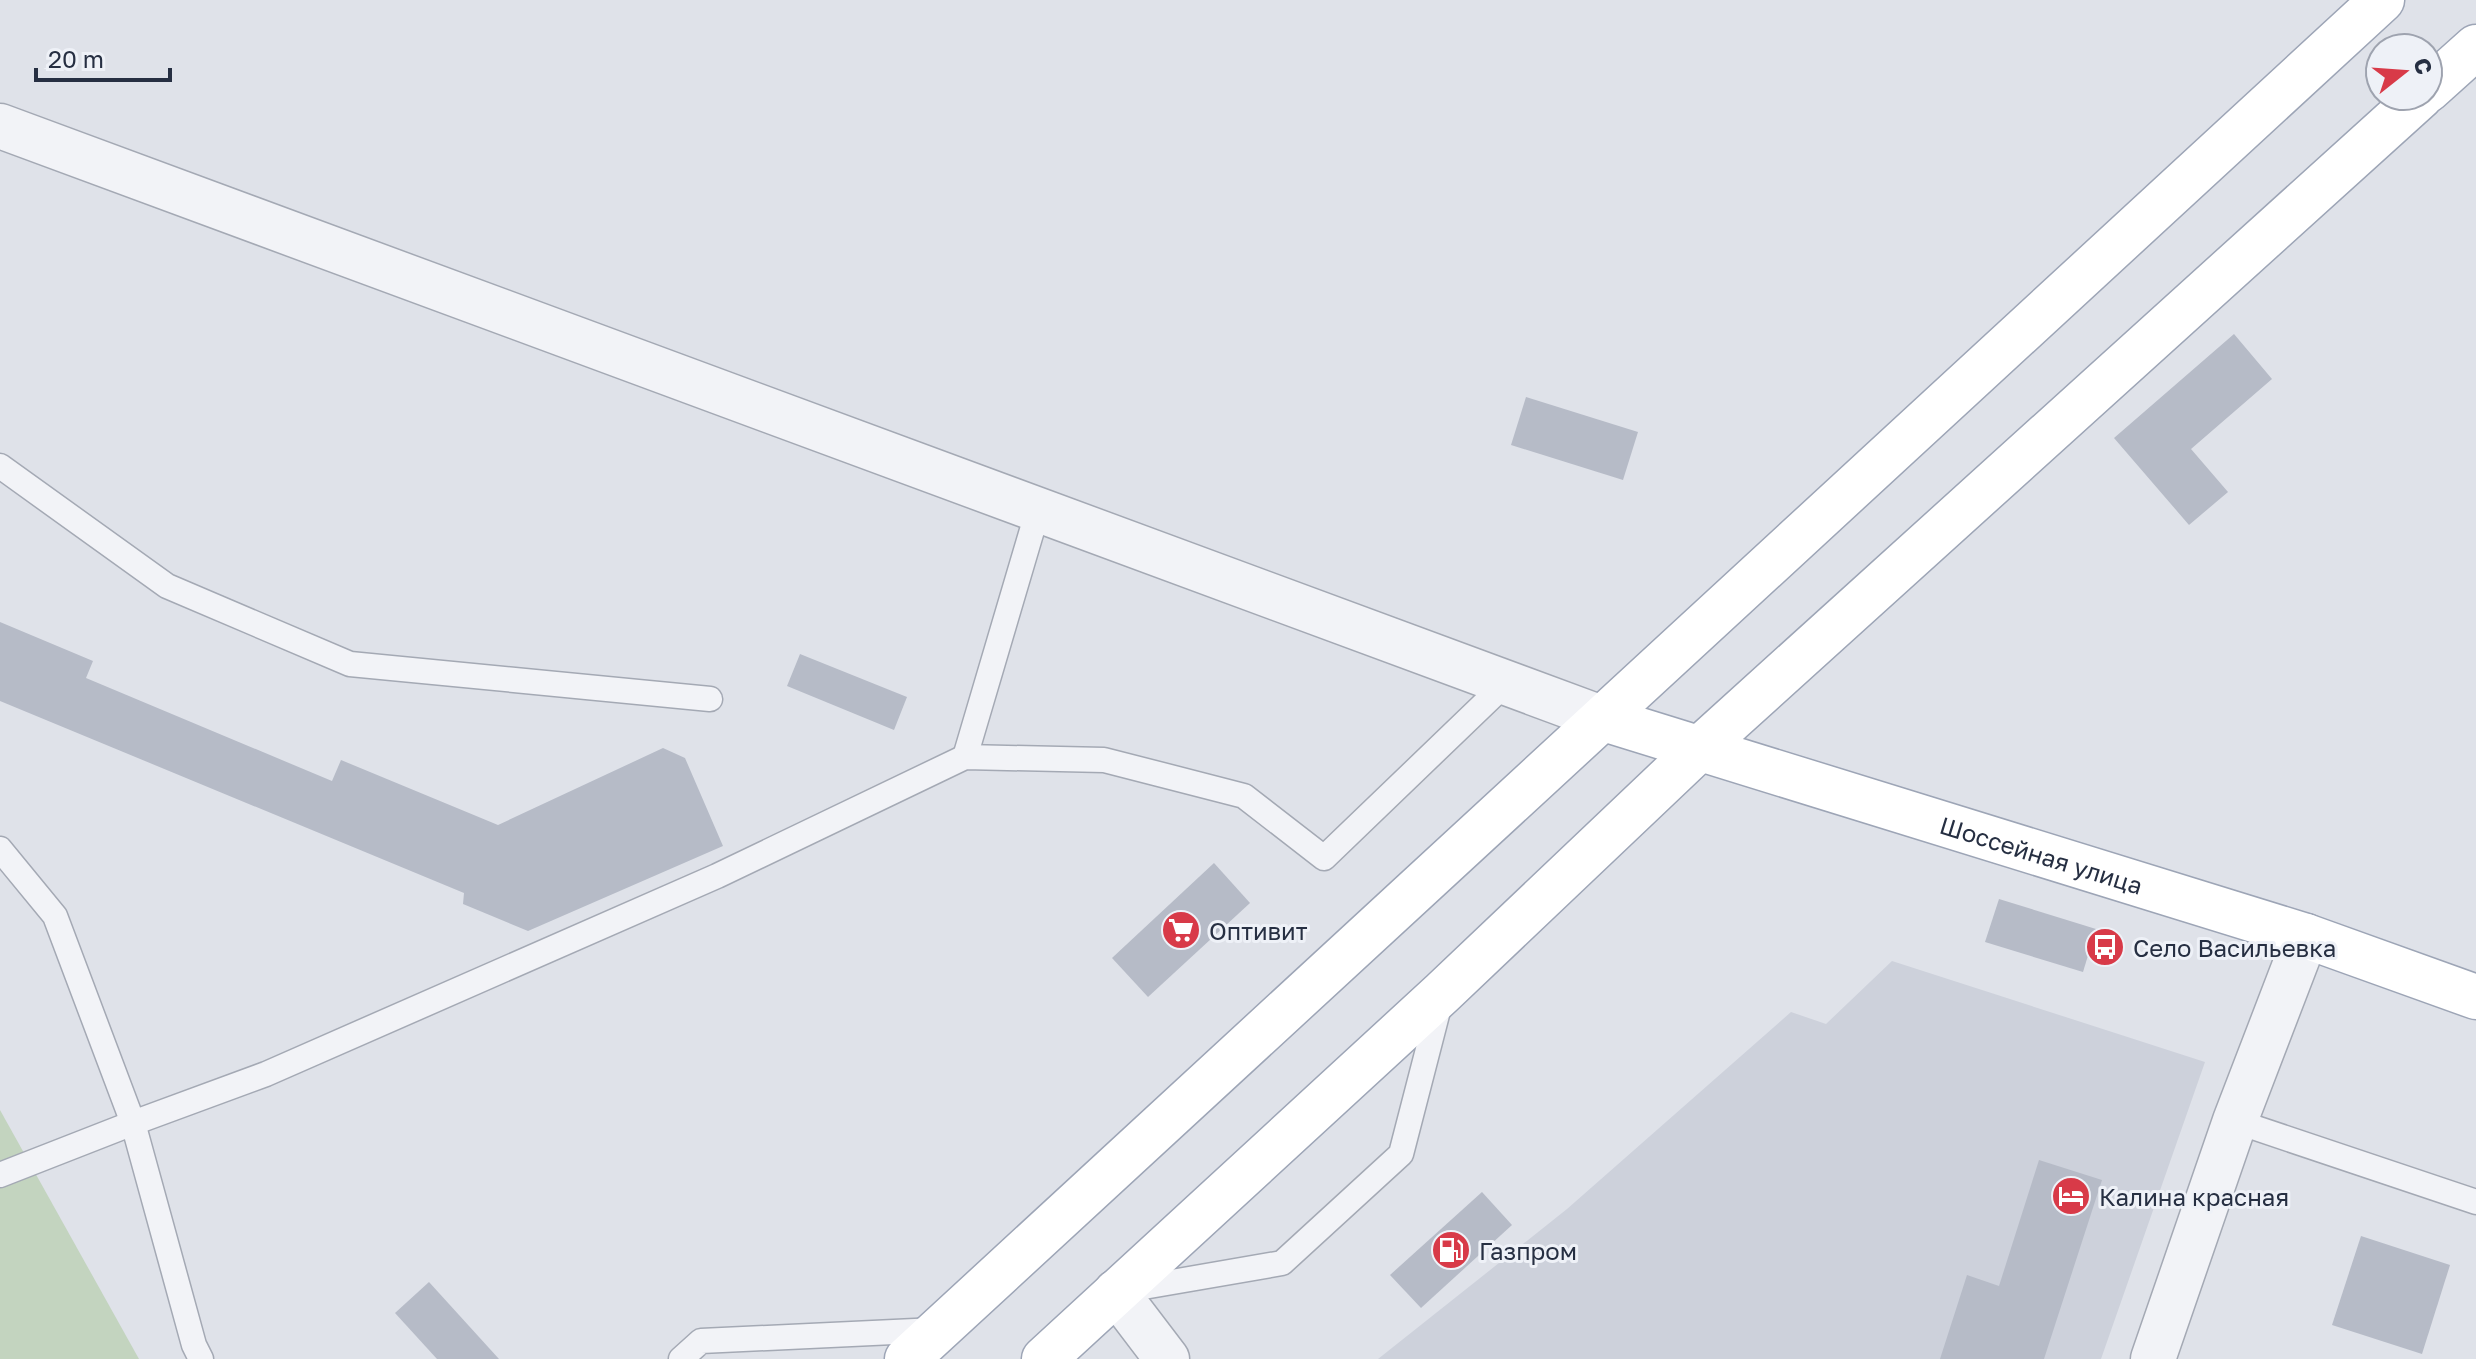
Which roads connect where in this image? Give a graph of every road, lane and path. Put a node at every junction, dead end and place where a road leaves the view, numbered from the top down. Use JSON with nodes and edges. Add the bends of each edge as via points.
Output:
{"nodes":[{"id":1,"x":2382,"y":0,"type":"edge"},
{"id":2,"x":2476,"y":47,"type":"edge"},
{"id":3,"x":2444,"y":76,"type":"edge"},
{"id":4,"x":2403,"y":112,"type":"edge"},
{"id":5,"x":0,"y":126,"type":"edge"},
{"id":6,"x":0,"y":466,"type":"edge"},
{"id":7,"x":1038,"y":510,"type":"junction"},
{"id":8,"x":1506,"y":683,"type":"junction"},
{"id":9,"x":710,"y":699,"type":"dead end"},
{"id":10,"x":1604,"y":719,"type":"junction"},
{"id":11,"x":1699,"y":749,"type":"junction"},
{"id":12,"x":965,"y":757,"type":"junction"},
{"id":13,"x":0,"y":849,"type":"edge"},
{"id":14,"x":2306,"y":936,"type":"junction"},
{"id":15,"x":1442,"y":993,"type":"junction"},
{"id":16,"x":2476,"y":997,"type":"edge"},
{"id":17,"x":2235,"y":1121,"type":"junction"},
{"id":18,"x":133,"y":1123,"type":"junction"},
{"id":19,"x":0,"y":1175,"type":"edge"},
{"id":20,"x":2476,"y":1202,"type":"edge"},
{"id":21,"x":1116,"y":1292,"type":"junction"},
{"id":22,"x":923,"y":1344,"type":"edge"},
{"id":23,"x":201,"y":1359,"type":"edge"},
{"id":24,"x":681,"y":1359,"type":"edge"},
{"id":25,"x":1044,"y":1359,"type":"edge"},
{"id":26,"x":1167,"y":1359,"type":"edge"},
{"id":27,"x":2153,"y":1359,"type":"edge"}],
"edges":[{"from":1,"to":10,"type":"main road"},
{"from":2,"to":3,"type":"main road"},
{"from":4,"to":11,"type":"main road"},
{"from":5,"to":7,"type":"street"},
{"from":6,"to":9,"type":"lane","via":[[167,586],[350,664]]},
{"from":7,"to":8,"type":"street"},
{"from":7,"to":12,"type":"lane"},
{"from":8,"to":10,"type":"street"},
{"from":8,"to":12,"type":"lane","via":[[1324,858],[1244,796],[1104,760]]},
{"from":10,"to":11,"type":"main road","name":"Шоссейная улица"},
{"from":10,"to":22,"type":"main road"},
{"from":11,"to":14,"type":"main road","name":"Шоссейная улица"},
{"from":11,"to":15,"type":"main road"},
{"from":12,"to":18,"type":"lane","via":[[688,889],[266,1074]]},
{"from":13,"to":18,"type":"lane","via":[[55,916]]},
{"from":14,"to":16,"type":"main road","name":"Шоссейная улица"},
{"from":14,"to":17,"type":"street"},
{"from":15,"to":21,"type":"main road"},
{"from":15,"to":21,"type":"lane","via":[[1401,1154],[1282,1263]]},
{"from":17,"to":20,"type":"lane"},
{"from":17,"to":27,"type":"street"},
{"from":18,"to":19,"type":"lane"},
{"from":18,"to":23,"type":"lane"},
{"from":21,"to":25,"type":"main road"},
{"from":21,"to":26,"type":"street"},
{"from":22,"to":24,"type":"lane","via":[[701,1341]]}]}
